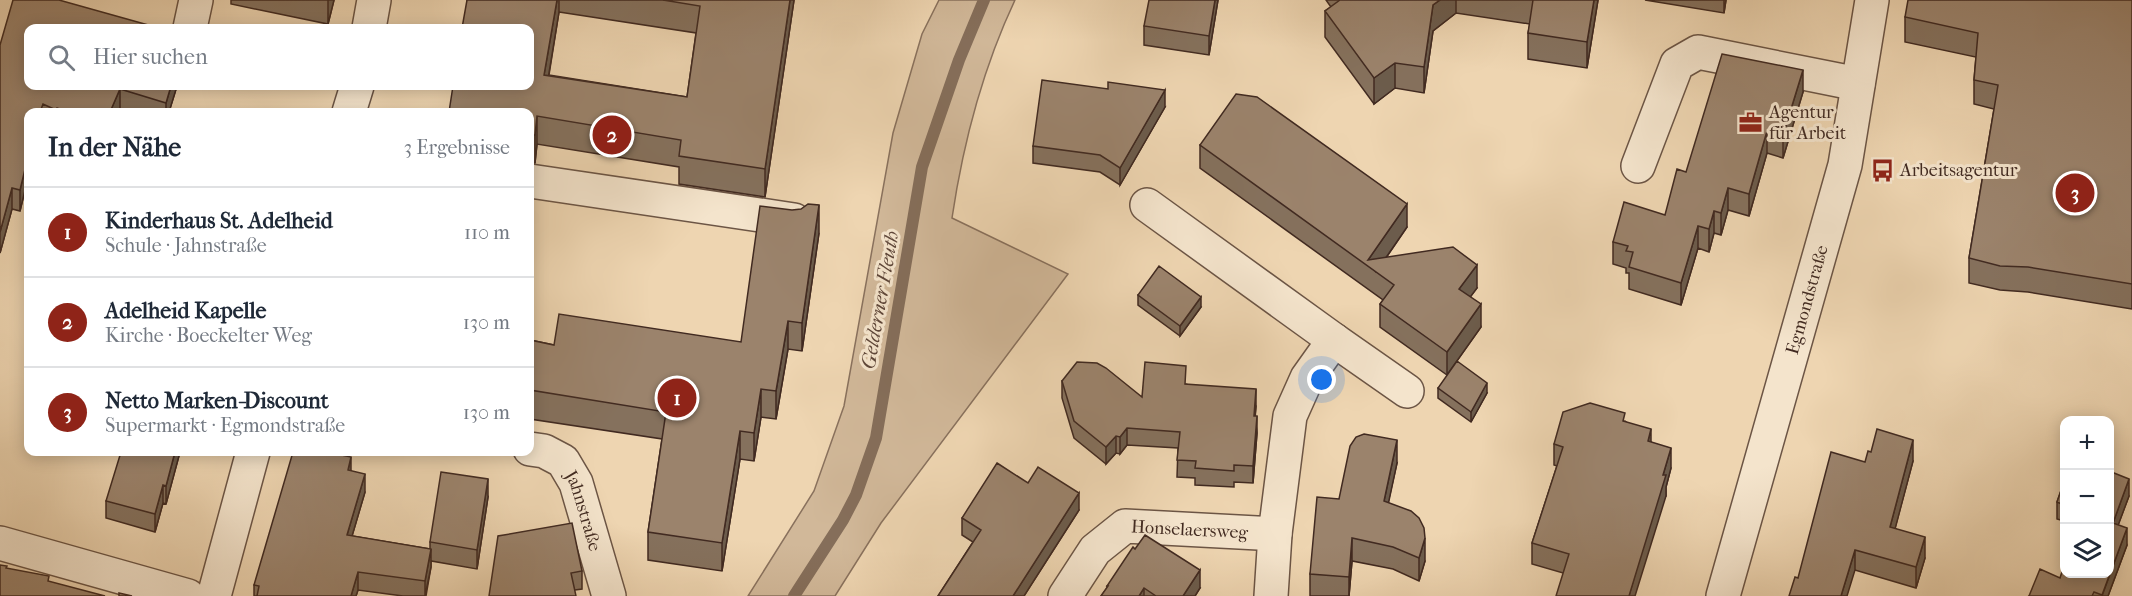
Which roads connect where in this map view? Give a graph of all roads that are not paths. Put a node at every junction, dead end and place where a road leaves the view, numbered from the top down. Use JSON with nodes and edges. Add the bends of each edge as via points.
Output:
{"nodes":[{"id":1,"x":195,"y":0,"type":"edge"},
{"id":2,"x":374,"y":0,"type":"edge"},
{"id":3,"x":1872,"y":0,"type":"edge"},
{"id":4,"x":191,"y":24,"type":"edge"},
{"id":5,"x":370,"y":24,"type":"edge"},
{"id":6,"x":1858,"y":84,"type":"junction"},
{"id":7,"x":356,"y":90,"type":"edge"},
{"id":8,"x":350,"y":108,"type":"edge"},
{"id":9,"x":1638,"y":166,"type":"dead end"},
{"id":10,"x":534,"y":182,"type":"edge"},
{"id":11,"x":1147,"y":205,"type":"dead end"},
{"id":12,"x":794,"y":220,"type":"edge"},
{"id":13,"x":1334,"y":340,"type":"junction"},
{"id":14,"x":1407,"y":391,"type":"dead end"},
{"id":15,"x":534,"y":450,"type":"edge"},
{"id":16,"x":252,"y":456,"type":"edge"},
{"id":17,"x":1275,"y":534,"type":"junction"},
{"id":18,"x":0,"y":543,"type":"edge"},
{"id":19,"x":188,"y":596,"type":"edge"},
{"id":20,"x":214,"y":596,"type":"edge"},
{"id":21,"x":609,"y":596,"type":"edge"},
{"id":22,"x":1065,"y":596,"type":"edge"},
{"id":23,"x":1271,"y":596,"type":"edge"},
{"id":24,"x":1723,"y":596,"type":"edge"}],
"edges":[{"from":1,"to":4,"type":"street"},
{"from":2,"to":5,"type":"street"},
{"from":3,"to":6,"type":"street","name":"Egmondstraße"},
{"from":6,"to":9,"type":"street","via":[[1698,52],[1677,64]]},
{"from":6,"to":24,"type":"street","name":"Egmondstraße","via":[[1845,165]]},
{"from":7,"to":8,"type":"street"},
{"from":10,"to":12,"type":"street"},
{"from":11,"to":13,"type":"street"},
{"from":13,"to":14,"type":"street"},
{"from":13,"to":17,"type":"street","name":"Honselaersweg","via":[[1307,378],[1290,416]]},
{"from":15,"to":21,"type":"street","name":"Jahnstraße","via":[[563,461],[576,483]]},
{"from":16,"to":20,"type":"street"},
{"from":17,"to":22,"type":"street","name":"Honselaersweg","via":[[1125,526],[1095,549]]},
{"from":17,"to":23,"type":"street","name":"Honselaersweg"},
{"from":18,"to":19,"type":"street"}]}
